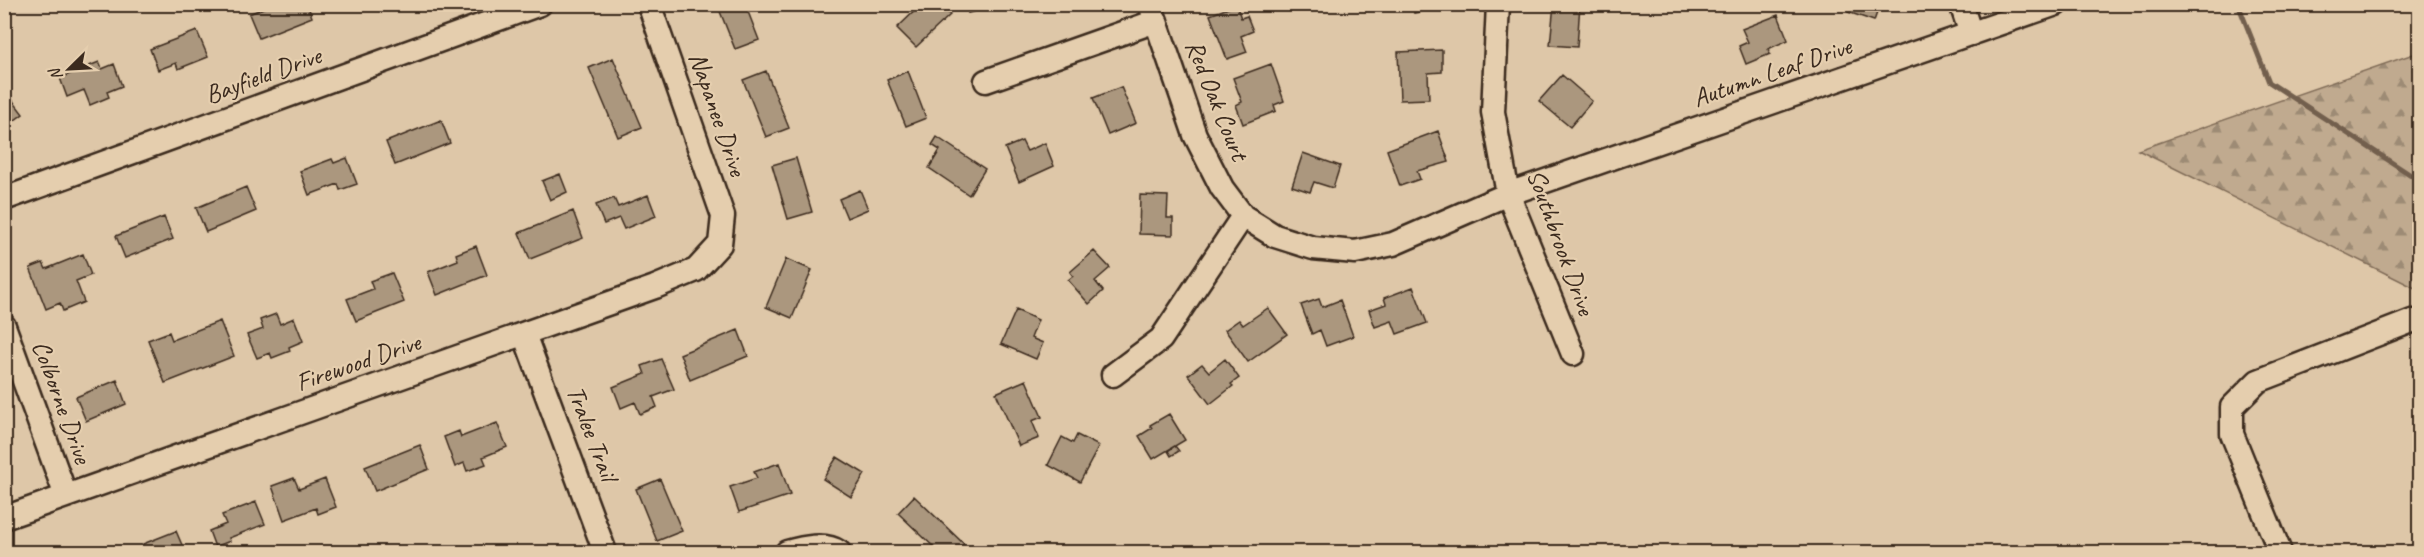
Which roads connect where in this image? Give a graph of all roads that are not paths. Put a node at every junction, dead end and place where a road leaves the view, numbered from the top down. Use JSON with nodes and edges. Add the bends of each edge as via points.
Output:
{"nodes":[{"id":1,"x":540,"y":4,"type":"edge"},
{"id":2,"x":650,"y":4,"type":"edge"},
{"id":3,"x":1498,"y":4,"type":"edge"},
{"id":4,"x":1961,"y":4,"type":"edge"},
{"id":5,"x":2056,"y":4,"type":"edge"},
{"id":6,"x":1153,"y":13,"type":"edge"},
{"id":7,"x":1971,"y":34,"type":"junction"},
{"id":8,"x":986,"y":81,"type":"dead end"},
{"id":9,"x":1508,"y":194,"type":"junction"},
{"id":10,"x":4,"y":199,"type":"edge"},
{"id":11,"x":1243,"y":216,"type":"junction"},
{"id":12,"x":720,"y":244,"type":"joint"},
{"id":13,"x":2420,"y":321,"type":"edge"},
{"id":14,"x":4,"y":326,"type":"edge"},
{"id":15,"x":524,"y":334,"type":"junction"},
{"id":16,"x":1573,"y":354,"type":"dead end"},
{"id":17,"x":1113,"y":375,"type":"dead end"},
{"id":18,"x":66,"y":496,"type":"junction"},
{"id":19,"x":4,"y":518,"type":"edge"},
{"id":20,"x":605,"y":552,"type":"edge"},
{"id":21,"x":787,"y":552,"type":"edge"},
{"id":22,"x":839,"y":552,"type":"edge"},
{"id":23,"x":2280,"y":552,"type":"edge"}],
"edges":[{"from":1,"to":10,"type":"street","name":"Bayfield Drive"},
{"from":2,"to":12,"type":"street","name":"Napanee Drive","via":[[723,216]]},
{"from":3,"to":9,"type":"street","name":"Southbrook Drive","via":[[1493,112]]},
{"from":4,"to":7,"type":"street"},
{"from":5,"to":7,"type":"street","name":"Autumn Leaf Drive"},
{"from":6,"to":8,"type":"street"},
{"from":6,"to":11,"type":"street","name":"Red Oak Court","via":[[1195,135],[1222,188]]},
{"from":7,"to":9,"type":"street","name":"Autumn Leaf Drive"},
{"from":9,"to":11,"type":"street","name":"Red Oak Court","via":[[1393,244],[1355,252],[1313,248],[1275,236]]},
{"from":9,"to":16,"type":"street","name":"Southbrook Drive"},
{"from":11,"to":17,"type":"street","via":[[1161,339]]},
{"from":12,"to":15,"type":"street","name":"Firewood Drive","via":[[696,270]]},
{"from":13,"to":23,"type":"street","via":[[2258,381],[2232,407],[2232,434]]},
{"from":14,"to":18,"type":"street","name":"Colborne Drive"},
{"from":15,"to":18,"type":"street","name":"Firewood Drive"},
{"from":15,"to":20,"type":"street","name":"Tralee Trail"},
{"from":18,"to":19,"type":"street","name":"Firewood Drive"},
{"from":21,"to":22,"type":"street","via":[[814,547]]}]}
